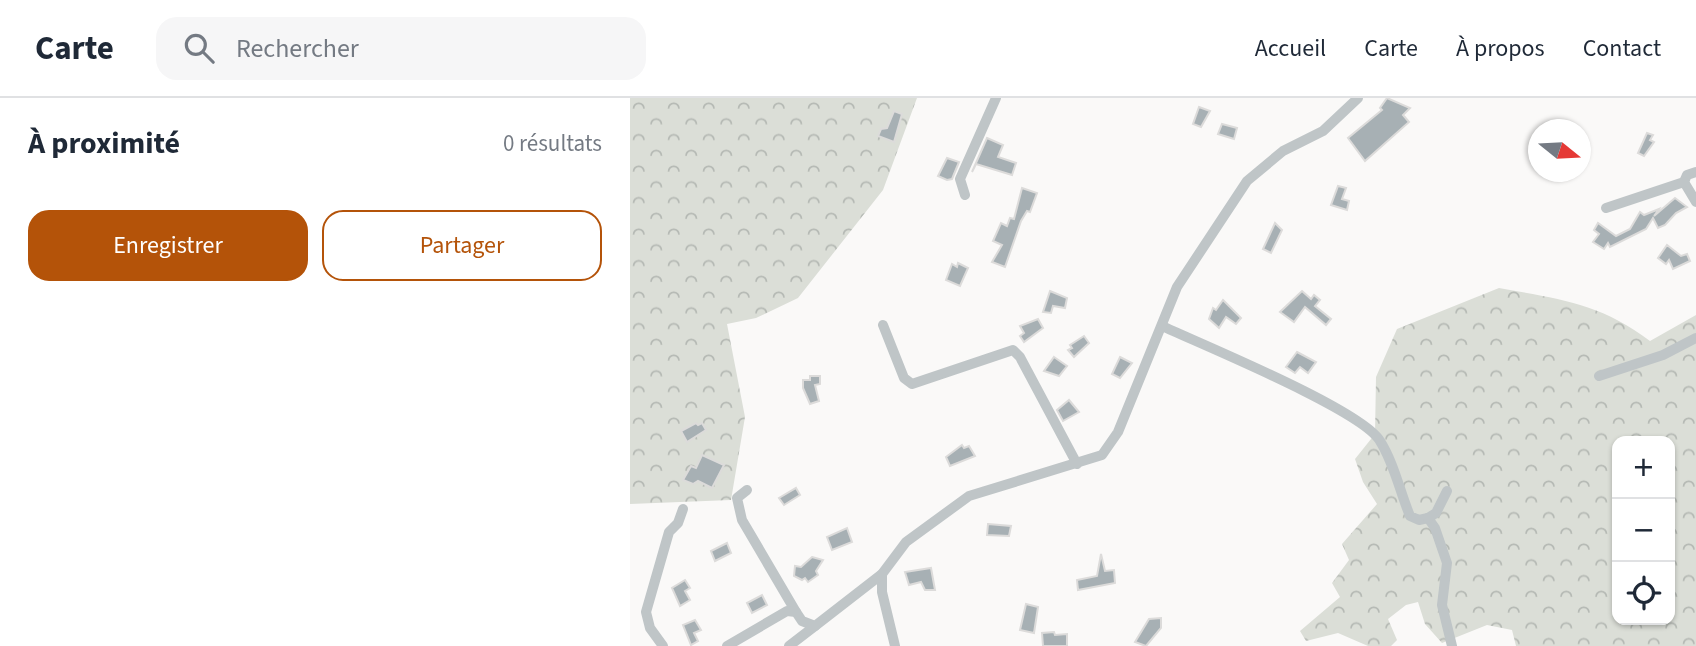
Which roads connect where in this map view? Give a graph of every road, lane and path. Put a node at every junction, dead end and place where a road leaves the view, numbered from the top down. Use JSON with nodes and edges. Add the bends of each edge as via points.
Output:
{"nodes":[{"id":1,"x":996,"y":98,"type":"edge"},
{"id":2,"x":1358,"y":98,"type":"edge"},
{"id":3,"x":1696,"y":172,"type":"edge"},
{"id":4,"x":1684,"y":182,"type":"junction"},
{"id":5,"x":965,"y":195,"type":"dead end"},
{"id":6,"x":1696,"y":202,"type":"edge"},
{"id":7,"x":1606,"y":208,"type":"dead end"},
{"id":8,"x":883,"y":325,"type":"dead end"},
{"id":9,"x":1162,"y":326,"type":"junction"},
{"id":10,"x":1696,"y":338,"type":"edge"},
{"id":11,"x":1599,"y":376,"type":"dead end"},
{"id":12,"x":1077,"y":464,"type":"junction"},
{"id":13,"x":747,"y":490,"type":"dead end"},
{"id":14,"x":1447,"y":491,"type":"dead end"},
{"id":15,"x":683,"y":509,"type":"dead end"},
{"id":16,"x":1428,"y":518,"type":"junction"},
{"id":17,"x":882,"y":574,"type":"junction"},
{"id":18,"x":796,"y":612,"type":"junction"},
{"id":19,"x":815,"y":626,"type":"junction"},
{"id":20,"x":663,"y":646,"type":"edge"},
{"id":21,"x":727,"y":646,"type":"edge"},
{"id":22,"x":789,"y":646,"type":"edge"},
{"id":23,"x":895,"y":646,"type":"edge"},
{"id":24,"x":1452,"y":646,"type":"edge"}],
"edges":[{"from":1,"to":5,"type":"street","via":[[960,179]]},
{"from":2,"to":9,"type":"street","via":[[1323,131],[1283,151],[1247,181],[1177,286]]},
{"from":3,"to":4,"type":"street"},
{"from":4,"to":6,"type":"street"},
{"from":4,"to":7,"type":"street"},
{"from":8,"to":12,"type":"street","via":[[904,378],[912,384],[1013,350]]},
{"from":9,"to":12,"type":"street","via":[[1112,443],[1102,455]]},
{"from":9,"to":16,"type":"street","via":[[1338,408],[1368,427],[1381,441],[1410,516]]},
{"from":10,"to":11,"type":"street","via":[[1663,355]]},
{"from":12,"to":17,"type":"street","via":[[970,496],[906,542]]},
{"from":13,"to":18,"type":"street","via":[[737,498],[742,520]]},
{"from":14,"to":16,"type":"street","via":[[1436,513]]},
{"from":15,"to":20,"type":"street","via":[[669,532],[646,612],[650,628]]},
{"from":16,"to":24,"type":"street","via":[[1447,563],[1442,605]]},
{"from":17,"to":19,"type":"street"},
{"from":17,"to":23,"type":"street"},
{"from":18,"to":19,"type":"street","via":[[802,621]]},
{"from":18,"to":21,"type":"street","via":[[788,611]]},
{"from":19,"to":22,"type":"street"}]}
